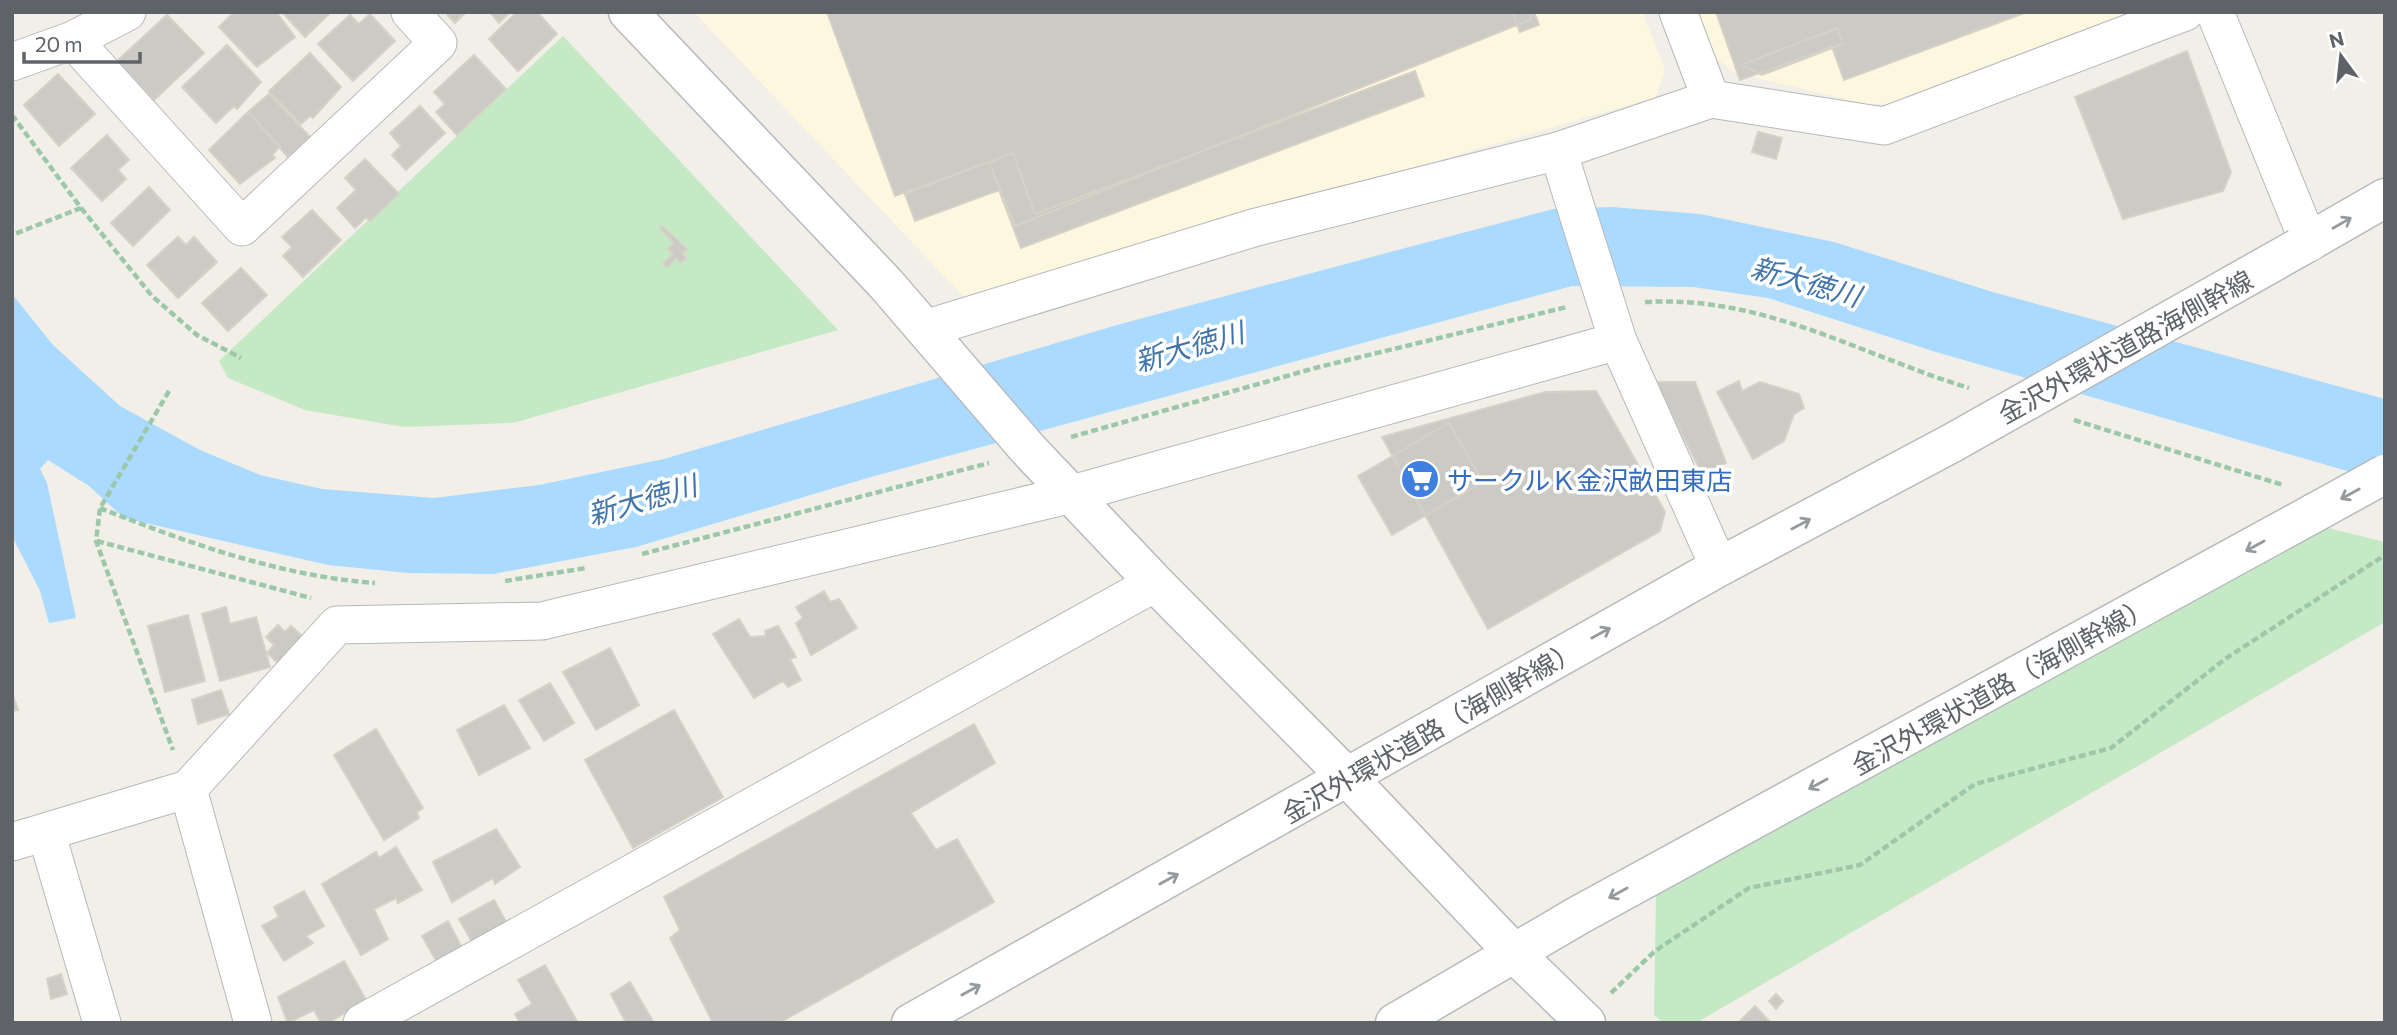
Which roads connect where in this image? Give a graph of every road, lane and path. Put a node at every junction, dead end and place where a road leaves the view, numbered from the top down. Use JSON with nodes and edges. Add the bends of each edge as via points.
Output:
{"nodes":[{"id":1,"x":127,"y":12,"type":"edge"},
{"id":2,"x":410,"y":12,"type":"edge"},
{"id":3,"x":628,"y":12,"type":"edge"},
{"id":4,"x":1678,"y":12,"type":"edge"},
{"id":5,"x":2185,"y":12,"type":"edge"},
{"id":6,"x":2215,"y":12,"type":"edge"},
{"id":7,"x":73,"y":40,"type":"junction"},
{"id":8,"x":12,"y":62,"type":"edge"},
{"id":9,"x":1711,"y":99,"type":"junction"},
{"id":10,"x":12,"y":115,"type":"edge"},
{"id":11,"x":1561,"y":158,"type":"junction"},
{"id":12,"x":2385,"y":198,"type":"edge"},
{"id":13,"x":81,"y":208,"type":"junction"},
{"id":14,"x":12,"y":236,"type":"edge"},
{"id":15,"x":2304,"y":245,"type":"junction"},
{"id":16,"x":934,"y":339,"type":"junction"},
{"id":17,"x":1618,"y":341,"type":"junction"},
{"id":18,"x":241,"y":358,"type":"dead end"},
{"id":19,"x":169,"y":391,"type":"dead end"},
{"id":20,"x":1952,"y":443,"type":"joint"},
{"id":21,"x":2385,"y":474,"type":"edge"},
{"id":22,"x":1072,"y":494,"type":"junction"},
{"id":23,"x":96,"y":541,"type":"junction"},
{"id":24,"x":2385,"y":555,"type":"edge"},
{"id":25,"x":1719,"y":568,"type":"junction"},
{"id":26,"x":1155,"y":583,"type":"junction"},
{"id":27,"x":337,"y":625,"type":"junction"},
{"id":28,"x":1348,"y":777,"type":"junction"},
{"id":29,"x":188,"y":789,"type":"junction"},
{"id":30,"x":29,"y":837,"type":"edge"},
{"id":31,"x":1515,"y":954,"type":"junction"},
{"id":32,"x":1585,"y":1021,"type":"edge"},
{"id":33,"x":102,"y":1023,"type":"edge"},
{"id":34,"x":253,"y":1023,"type":"edge"},
{"id":35,"x":362,"y":1023,"type":"edge"},
{"id":36,"x":911,"y":1023,"type":"edge"},
{"id":37,"x":1395,"y":1023,"type":"edge"}],
"edges":[{"from":1,"to":7,"type":"street"},
{"from":2,"to":7,"type":"street","via":[[438,43],[242,227]]},
{"from":3,"to":16,"type":"street"},
{"from":4,"to":9,"type":"street"},
{"from":5,"to":9,"type":"street","via":[[1884,126]]},
{"from":6,"to":15,"type":"street"},
{"from":7,"to":8,"type":"street"},
{"from":9,"to":11,"type":"street"},
{"from":10,"to":13,"type":"path"},
{"from":11,"to":16,"type":"street","via":[[1254,228]]},
{"from":11,"to":17,"type":"street"},
{"from":15,"to":12,"type":"street","one_way":true},
{"from":13,"to":14,"type":"path"},
{"from":13,"to":18,"type":"path","via":[[152,296],[197,335]]},
{"from":15,"to":20,"type":"street","name":"金沢外環状道路海側幹線","bridge":true},
{"from":16,"to":22,"type":"street"},
{"from":17,"to":22,"type":"street"},
{"from":17,"to":25,"type":"street"},
{"from":19,"to":23,"type":"path","via":[[100,508]]},
{"from":25,"to":20,"type":"street","name":"金沢外環状道路（海側幹線）","one_way":true},
{"from":21,"to":31,"type":"street","name":"金沢外環状道路（海側幹線）","one_way":true,"bridge":true},
{"from":22,"to":26,"type":"street"},
{"from":22,"to":27,"type":"street","via":[[542,621]]},
{"from":23,"to":27,"type":"path","via":[[303,595],[323,603]]},
{"from":23,"to":29,"type":"path"},
{"from":24,"to":32,"type":"path","via":[[2225,659],[2111,748],[1975,785],[1860,865],[1749,888],[1655,951]]},
{"from":28,"to":25,"type":"street","name":"金沢外環状道路（海側幹線）","one_way":true},
{"from":26,"to":28,"type":"street"},
{"from":26,"to":35,"type":"street"},
{"from":27,"to":29,"type":"street"},
{"from":28,"to":31,"type":"street"},
{"from":36,"to":28,"type":"street","name":"金沢外環状道路（海側幹線）","one_way":true},
{"from":29,"to":30,"type":"street"},
{"from":29,"to":34,"type":"street"},
{"from":30,"to":33,"type":"street"},
{"from":31,"to":32,"type":"street"},
{"from":31,"to":37,"type":"street","name":"金沢外環状道路（海側幹線）"}]}
